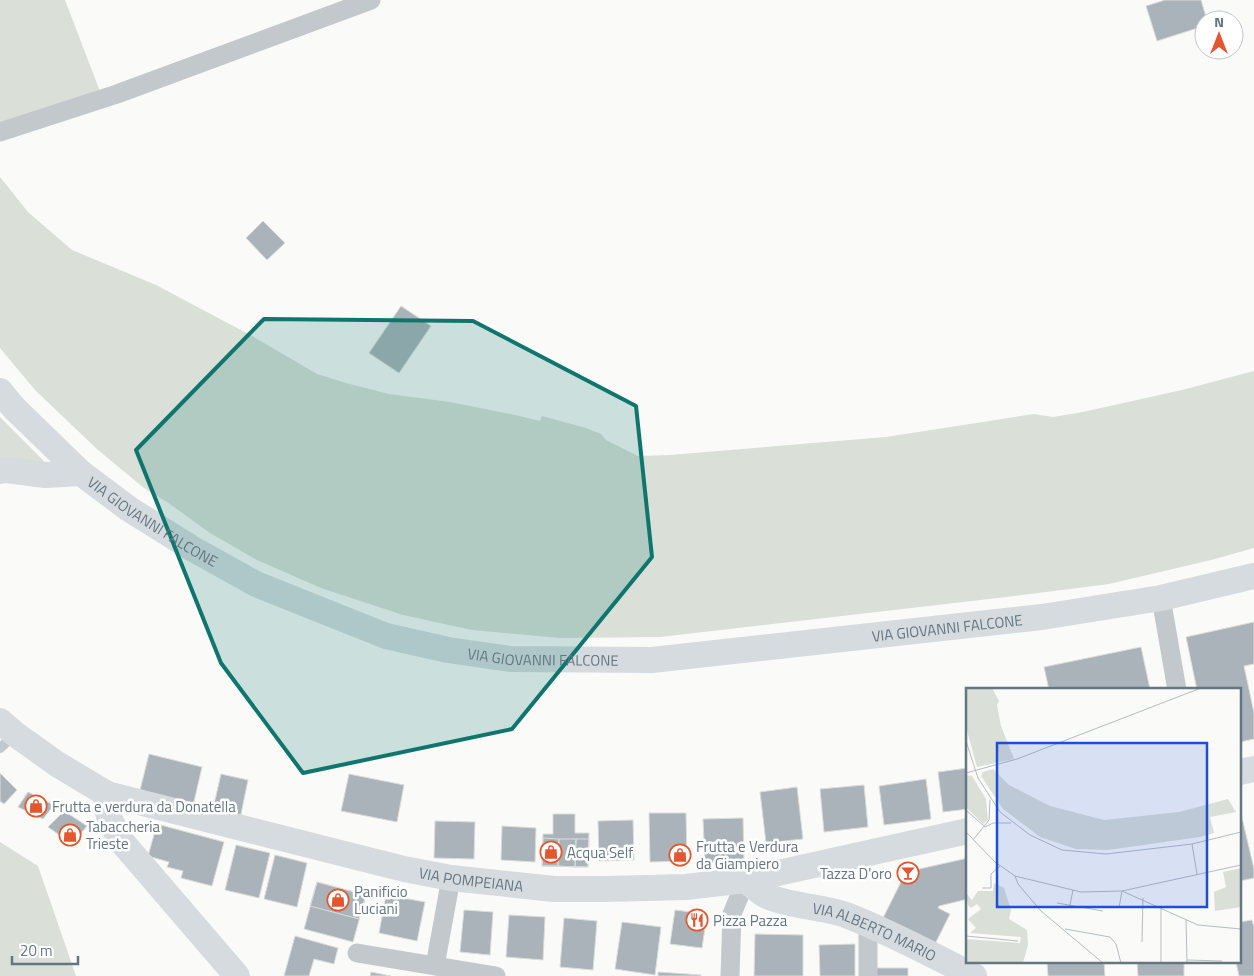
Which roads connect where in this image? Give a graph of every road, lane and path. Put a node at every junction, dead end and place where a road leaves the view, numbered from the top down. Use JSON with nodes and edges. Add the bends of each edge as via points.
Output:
{"nodes":[{"id":1,"x":372,"y":0,"type":"edge"},
{"id":2,"x":0,"y":132,"type":"edge"},
{"id":3,"x":0,"y":391,"type":"edge"},
{"id":4,"x":0,"y":470,"type":"edge"},
{"id":5,"x":81,"y":473,"type":"junction"},
{"id":6,"x":1254,"y":576,"type":"edge"},
{"id":7,"x":1161,"y":598,"type":"junction"},
{"id":8,"x":1177,"y":688,"type":"edge"},
{"id":9,"x":5,"y":734,"type":"edge"},
{"id":10,"x":107,"y":794,"type":"junction"},
{"id":11,"x":966,"y":831,"type":"edge"},
{"id":12,"x":451,"y":878,"type":"junction"},
{"id":13,"x":746,"y":880,"type":"junction"},
{"id":14,"x":868,"y":924,"type":"junction"},
{"id":15,"x":357,"y":953,"type":"dead end"},
{"id":16,"x":435,"y":966,"type":"junction"},
{"id":17,"x":237,"y":976,"type":"edge"},
{"id":18,"x":496,"y":976,"type":"edge"},
{"id":19,"x":730,"y":976,"type":"edge"},
{"id":20,"x":868,"y":976,"type":"edge"},
{"id":21,"x":974,"y":976,"type":"edge"}],
"edges":[{"from":1,"to":2,"type":"street","via":[[116,94]]},
{"from":3,"to":5,"type":"main road","name":"VIA GIOVANNI FALCONE"},
{"from":4,"to":5,"type":"main road","via":[[45,475]]},
{"from":5,"to":7,"type":"main road","name":"VIA GIOVANNI FALCONE","via":[[129,509],[256,584],[386,636],[510,659],[652,660],[1042,617]]},
{"from":6,"to":7,"type":"main road","name":"VIA GIOVANNI FALCONE"},
{"from":7,"to":8,"type":"street"},
{"from":9,"to":10,"type":"main road","name":"VIA POMPEIANA"},
{"from":10,"to":12,"type":"main road","name":"VIA POMPEIANA","via":[[360,859]]},
{"from":10,"to":17,"type":"main road","via":[[107,811],[122,842]]},
{"from":11,"to":13,"type":"main road","name":"VIA POMPEIANA"},
{"from":12,"to":13,"type":"main road","name":"VIA POMPEIANA","via":[[554,889],[686,887]]},
{"from":12,"to":16,"type":"street"},
{"from":13,"to":14,"type":"main road","name":"VIA ALBERTO MARIO","via":[[769,897],[835,912]]},
{"from":13,"to":19,"type":"street","via":[[732,914]]},
{"from":14,"to":20,"type":"street"},
{"from":14,"to":21,"type":"main road","name":"VIA ALBERTO MARIO"},
{"from":15,"to":16,"type":"street"},
{"from":16,"to":18,"type":"street"}]}
